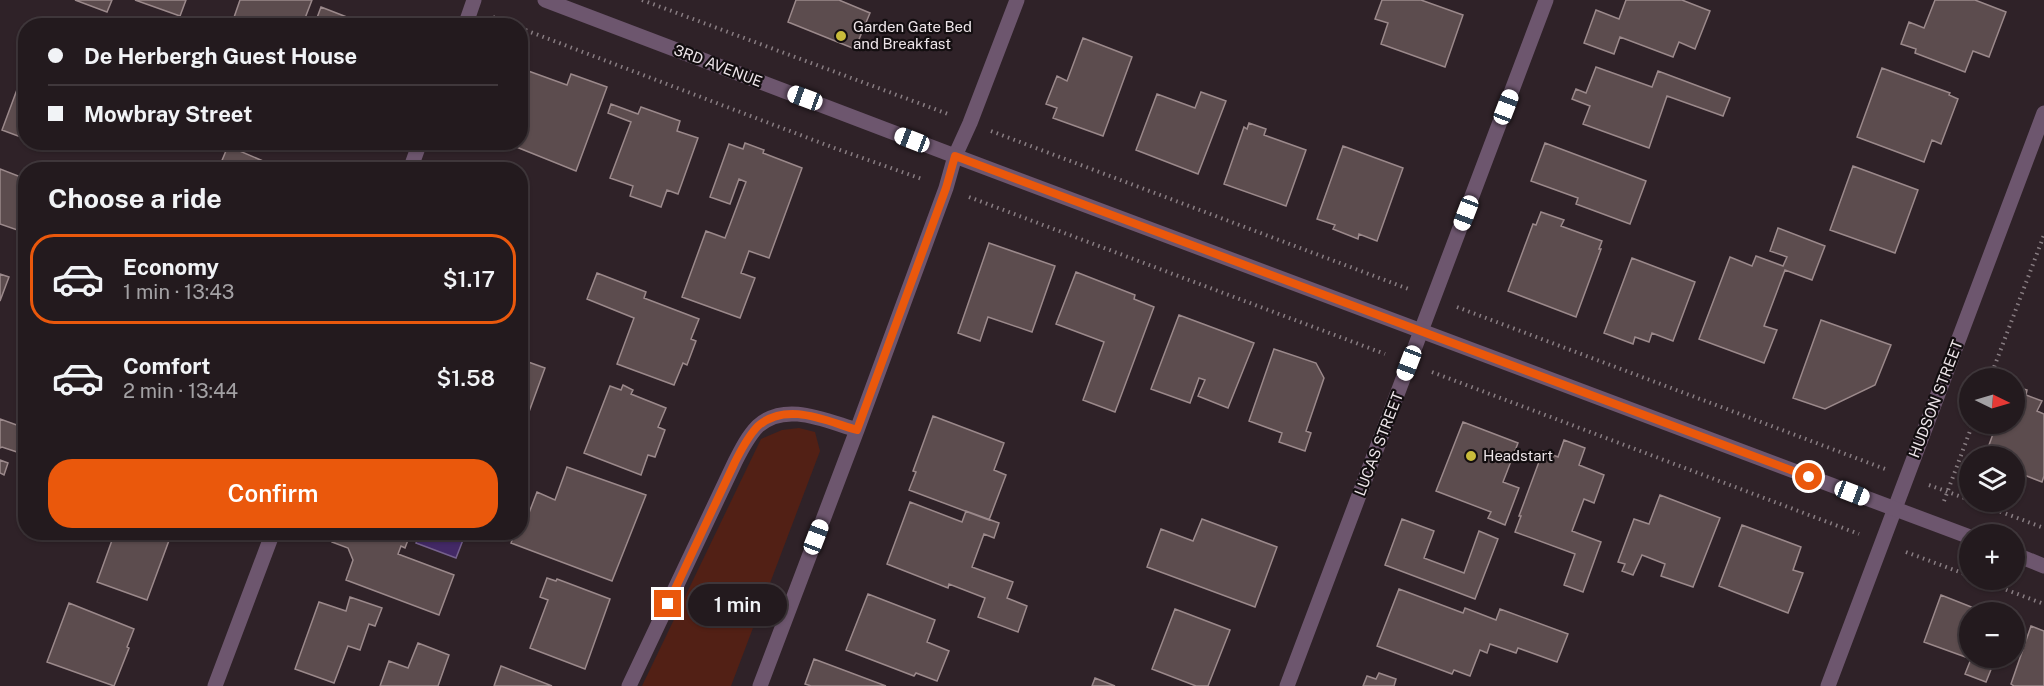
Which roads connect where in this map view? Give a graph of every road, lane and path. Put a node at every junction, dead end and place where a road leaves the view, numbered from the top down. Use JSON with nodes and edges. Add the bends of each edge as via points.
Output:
{"nodes":[{"id":1,"x":474,"y":0,"type":"edge"},
{"id":2,"x":545,"y":0,"type":"edge"},
{"id":3,"x":642,"y":0,"type":"edge"},
{"id":4,"x":1017,"y":0,"type":"edge"},
{"id":5,"x":1546,"y":0,"type":"edge"},
{"id":6,"x":468,"y":18,"type":"edge"},
{"id":7,"x":528,"y":31,"type":"edge"},
{"id":8,"x":2044,"y":113,"type":"edge"},
{"id":9,"x":970,"y":123,"type":"junction"},
{"id":10,"x":955,"y":156,"type":"junction"},
{"id":11,"x":946,"y":188,"type":"junction"},
{"id":12,"x":2044,"y":235,"type":"edge"},
{"id":13,"x":1434,"y":298,"type":"junction"},
{"id":14,"x":1421,"y":331,"type":"junction"},
{"id":15,"x":1409,"y":363,"type":"junction"},
{"id":16,"x":1994,"y":368,"type":"edge"},
{"id":17,"x":857,"y":430,"type":"junction"},
{"id":18,"x":1969,"y":434,"type":"edge"},
{"id":19,"x":1906,"y":477,"type":"junction"},
{"id":20,"x":1947,"y":492,"type":"junction"},
{"id":21,"x":1959,"y":497,"type":"edge"},
{"id":22,"x":1895,"y":509,"type":"junction"},
{"id":23,"x":2000,"y":512,"type":"edge"},
{"id":24,"x":1935,"y":524,"type":"junction"},
{"id":25,"x":2044,"y":528,"type":"edge"},
{"id":26,"x":1959,"y":533,"type":"edge"},
{"id":27,"x":270,"y":540,"type":"edge"},
{"id":28,"x":1882,"y":543,"type":"junction"},
{"id":29,"x":1923,"y":558,"type":"junction"},
{"id":30,"x":2025,"y":558,"type":"edge"},
{"id":31,"x":2044,"y":566,"type":"edge"},
{"id":32,"x":1959,"y":572,"type":"edge"},
{"id":33,"x":2007,"y":590,"type":"edge"},
{"id":34,"x":2044,"y":604,"type":"edge"},
{"id":35,"x":215,"y":686,"type":"edge"},
{"id":36,"x":629,"y":686,"type":"edge"},
{"id":37,"x":760,"y":686,"type":"edge"},
{"id":38,"x":1287,"y":686,"type":"edge"},
{"id":39,"x":1828,"y":686,"type":"edge"}],
"edges":[{"from":1,"to":6,"type":"street"},
{"from":2,"to":10,"type":"street","name":"3RD AVENUE"},
{"from":3,"to":9,"type":"path"},
{"from":4,"to":9,"type":"street"},
{"from":5,"to":13,"type":"street","name":"LUCAS STREET"},
{"from":7,"to":11,"type":"path"},
{"from":8,"to":19,"type":"street","name":"HUDSON STREET"},
{"from":9,"to":10,"type":"street"},
{"from":9,"to":13,"type":"path"},
{"from":10,"to":11,"type":"street"},
{"from":10,"to":14,"type":"street","name":"3RD AVENUE"},
{"from":11,"to":15,"type":"path"},
{"from":11,"to":17,"type":"street"},
{"from":12,"to":16,"type":"path"},
{"from":13,"to":14,"type":"street","name":"LUCAS STREET"},
{"from":13,"to":19,"type":"path"},
{"from":14,"to":15,"type":"street","name":"LUCAS STREET"},
{"from":14,"to":22,"type":"street","name":"3RD AVENUE"},
{"from":15,"to":28,"type":"path"},
{"from":15,"to":38,"type":"street","name":"LUCAS STREET"},
{"from":17,"to":36,"type":"street","via":[[804,414],[788,414],[758,426],[735,462]]},
{"from":17,"to":37,"type":"street"},
{"from":18,"to":20,"type":"path"},
{"from":19,"to":20,"type":"path"},
{"from":19,"to":22,"type":"street","name":"HUDSON STREET"},
{"from":20,"to":21,"type":"path"},
{"from":20,"to":24,"type":"path"},
{"from":22,"to":24,"type":"street","name":"3RD AVENUE"},
{"from":22,"to":28,"type":"street","name":"HUDSON STREET"},
{"from":23,"to":25,"type":"path"},
{"from":24,"to":26,"type":"street","name":"3RD AVENUE"},
{"from":24,"to":29,"type":"path"},
{"from":27,"to":35,"type":"street"},
{"from":28,"to":29,"type":"path"},
{"from":28,"to":39,"type":"street","name":"HUDSON STREET"},
{"from":29,"to":32,"type":"path"},
{"from":30,"to":31,"type":"street"},
{"from":33,"to":34,"type":"path"}]}
